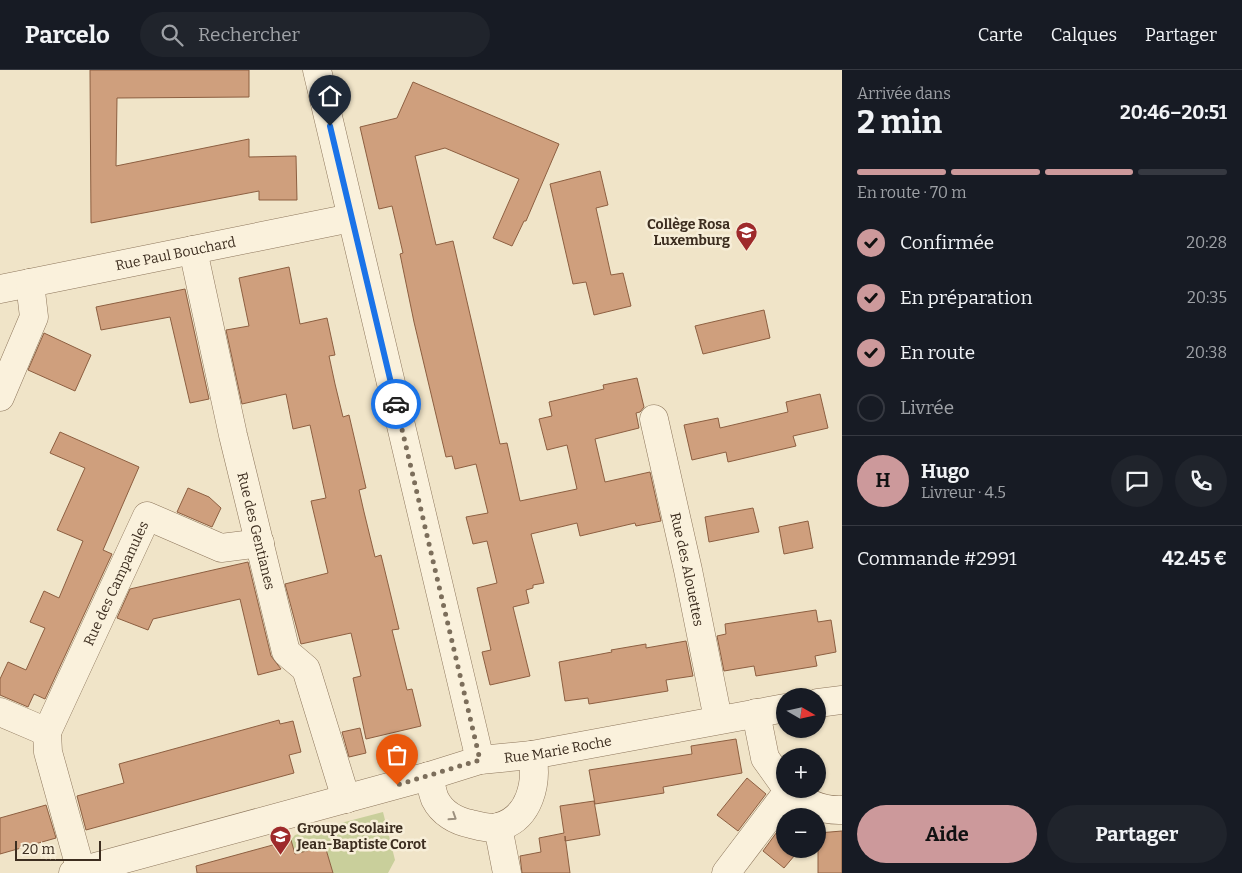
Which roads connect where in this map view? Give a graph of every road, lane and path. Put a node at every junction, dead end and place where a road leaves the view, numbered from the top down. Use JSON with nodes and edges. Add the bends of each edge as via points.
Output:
{"nodes":[{"id":1,"x":318,"y":70,"type":"edge"},
{"id":2,"x":351,"y":218,"type":"junction"},
{"id":3,"x":193,"y":250,"type":"junction"},
{"id":4,"x":30,"y":284,"type":"junction"},
{"id":5,"x":0,"y":289,"type":"edge"},
{"id":6,"x":0,"y":396,"type":"edge"},
{"id":7,"x":654,"y":419,"type":"dead end"},
{"id":8,"x":260,"y":543,"type":"junction"},
{"id":9,"x":842,"y":700,"type":"edge"},
{"id":10,"x":826,"y":702,"type":"edge"},
{"id":11,"x":776,"y":709,"type":"edge"},
{"id":12,"x":0,"y":712,"type":"edge"},
{"id":13,"x":756,"y":712,"type":"junction"},
{"id":14,"x":718,"y":719,"type":"junction"},
{"id":15,"x":48,"y":732,"type":"junction"},
{"id":16,"x":532,"y":755,"type":"junction"},
{"id":17,"x":480,"y":760,"type":"junction"},
{"id":18,"x":776,"y":773,"type":"edge"},
{"id":19,"x":429,"y":776,"type":"junction"},
{"id":20,"x":780,"y":798,"type":"edge"},
{"id":21,"x":801,"y":798,"type":"edge"},
{"id":22,"x":346,"y":799,"type":"junction"},
{"id":23,"x":842,"y":810,"type":"edge"},
{"id":24,"x":498,"y":827,"type":"junction"},
{"id":25,"x":77,"y":872,"type":"edge"},
{"id":26,"x":506,"y":873,"type":"edge"},
{"id":27,"x":726,"y":873,"type":"edge"}],
"edges":[{"from":1,"to":2,"type":"street"},
{"from":2,"to":3,"type":"street","name":"Rue Paul Bouchard"},
{"from":2,"to":17,"type":"street"},
{"from":3,"to":4,"type":"street","name":"Rue Paul Bouchard"},
{"from":3,"to":8,"type":"street","name":"Rue des Gentianes"},
{"from":4,"to":5,"type":"street","name":"Rue Paul Bouchard"},
{"from":4,"to":6,"type":"street","via":[[34,317]]},
{"from":7,"to":14,"type":"street","name":"Rue des Alouettes"},
{"from":8,"to":15,"type":"street","name":"Rue des Campanules","via":[[221,548],[147,516]]},
{"from":8,"to":22,"type":"street","name":"Rue des Gentianes","via":[[286,652],[306,669]]},
{"from":9,"to":10,"type":"street"},
{"from":11,"to":13,"type":"street","name":"Rue Marie Roche"},
{"from":12,"to":15,"type":"street"},
{"from":13,"to":14,"type":"street","name":"Rue Marie Roche"},
{"from":13,"to":18,"type":"street","via":[[765,758]]},
{"from":14,"to":16,"type":"street","name":"Rue Marie Roche"},
{"from":15,"to":25,"type":"street","name":"Rue des Campanules","via":[[48,752]]},
{"from":16,"to":17,"type":"street","name":"Rue Marie Roche"},
{"from":16,"to":24,"type":"street","via":[[535,769],[532,794],[516,816]]},
{"from":17,"to":19,"type":"street","name":"Rue Marie Roche"},
{"from":19,"to":22,"type":"street","name":"Rue Marie Roche"},
{"from":19,"to":24,"type":"street","one_way":true,"via":[[435,798],[454,819],[483,827]]},
{"from":20,"to":27,"type":"street"},
{"from":21,"to":23,"type":"street","via":[[820,808]]},
{"from":22,"to":25,"type":"street","name":"Rue Marie Roche"},
{"from":24,"to":26,"type":"street"}]}
